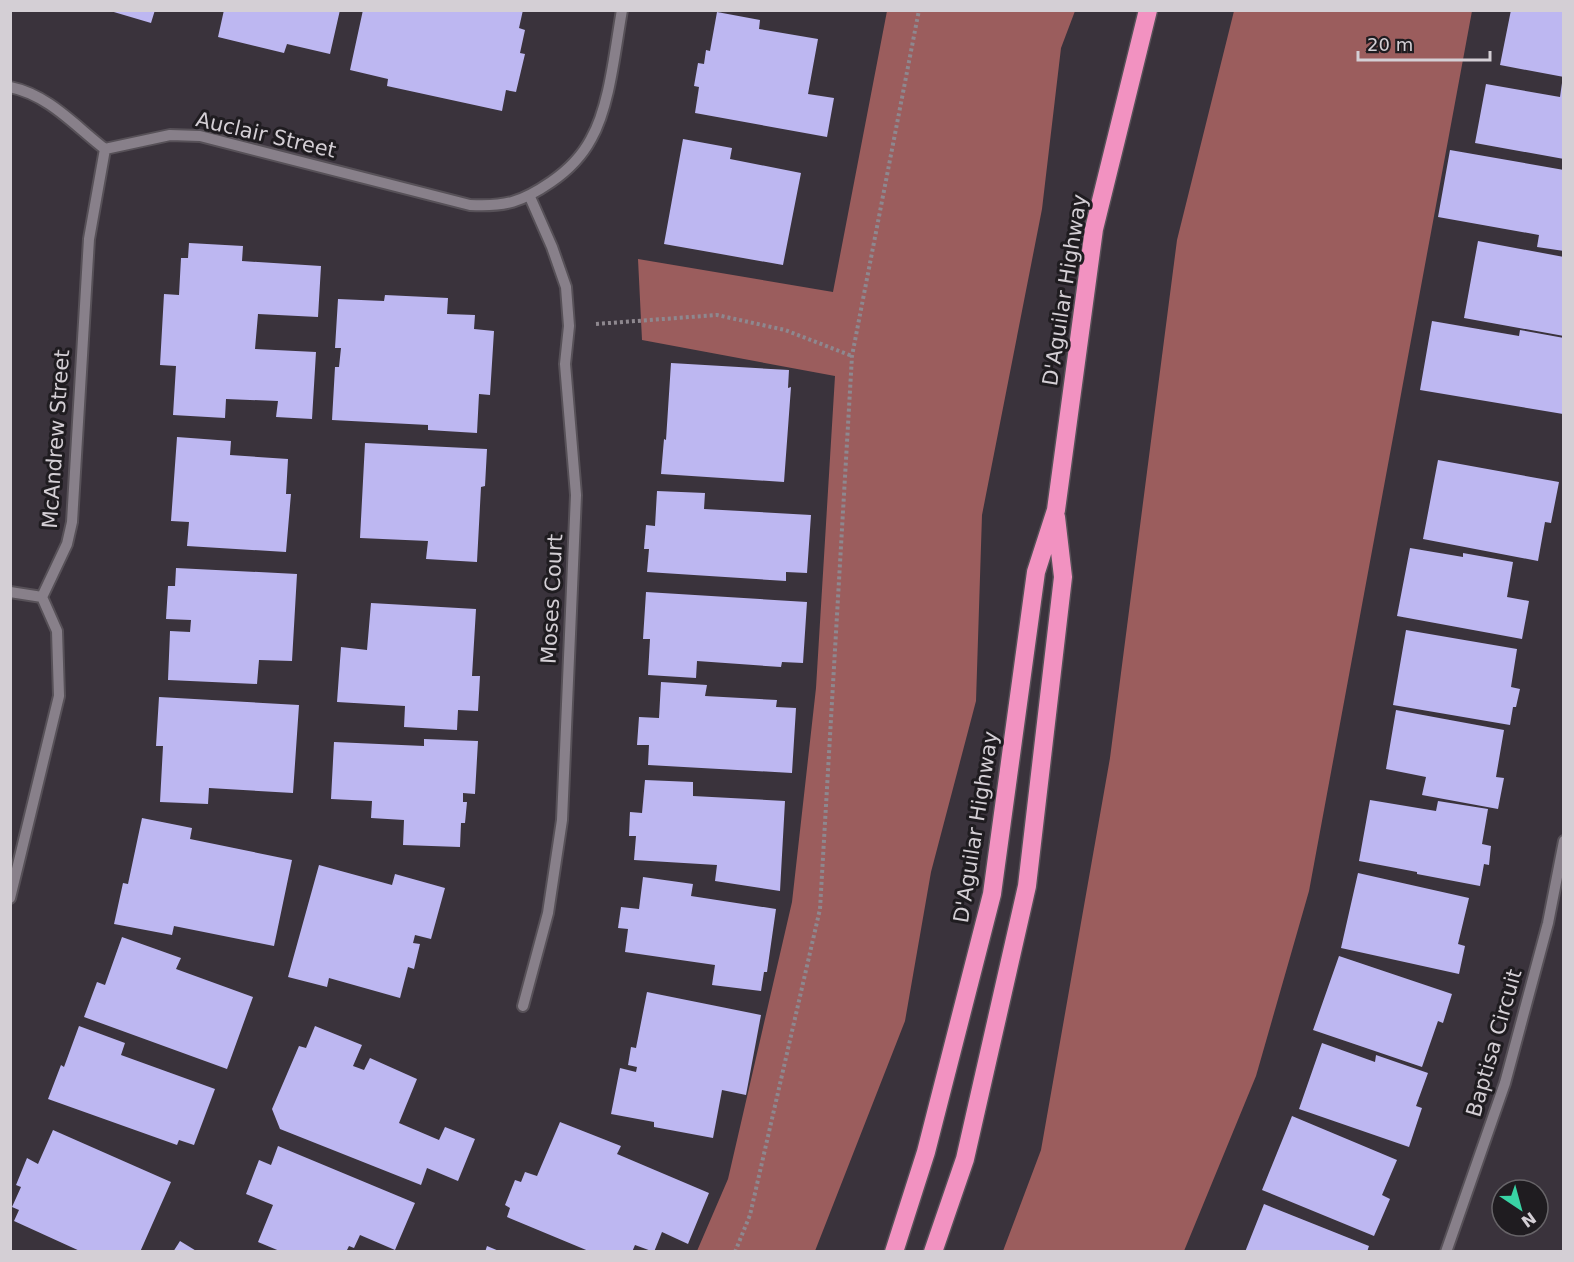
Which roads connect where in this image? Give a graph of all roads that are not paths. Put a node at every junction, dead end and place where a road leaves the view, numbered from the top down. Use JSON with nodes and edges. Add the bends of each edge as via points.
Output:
{"nodes":[{"id":1,"x":622,"y":10,"type":"edge"},
{"id":2,"x":1148,"y":10,"type":"edge"},
{"id":3,"x":10,"y":87,"type":"edge"},
{"id":4,"x":105,"y":149,"type":"junction"},
{"id":5,"x":530,"y":197,"type":"junction"},
{"id":6,"x":1056,"y":510,"type":"junction"},
{"id":7,"x":10,"y":592,"type":"edge"},
{"id":8,"x":42,"y":597,"type":"junction"},
{"id":9,"x":1563,"y":841,"type":"edge"},
{"id":10,"x":10,"y":898,"type":"edge"},
{"id":11,"x":523,"y":1006,"type":"dead end"},
{"id":12,"x":894,"y":1251,"type":"edge"},
{"id":13,"x":933,"y":1251,"type":"edge"},
{"id":14,"x":1446,"y":1251,"type":"edge"}],
"edges":[{"from":1,"to":5,"type":"street","via":[[604,105],[591,139],[567,171]]},
{"from":2,"to":6,"type":"highway","name":"D'Aguilar Highway","via":[[1094,229]]},
{"from":3,"to":4,"type":"street","via":[[56,107]]},
{"from":4,"to":5,"type":"street","name":"Auclair Street","via":[[170,135],[200,136],[470,205],[496,206]]},
{"from":4,"to":8,"type":"street","name":"McAndrew Street","via":[[89,239],[72,522],[67,544]]},
{"from":5,"to":11,"type":"street","name":"Moses Court","via":[[566,287],[569,326],[565,364],[576,495],[562,820],[548,913]]},
{"from":6,"to":12,"type":"highway","name":"D'Aguilar Highway","via":[[1036,572],[992,894],[926,1152]]},
{"from":6,"to":13,"type":"highway","name":"D'Aguilar Highway","via":[[1063,577],[1027,886],[965,1159]]},
{"from":7,"to":8,"type":"street"},
{"from":8,"to":10,"type":"street","via":[[57,631],[59,696]]},
{"from":9,"to":14,"type":"street","name":"Baptisa Circuit","via":[[1548,923],[1505,1083]]}]}
